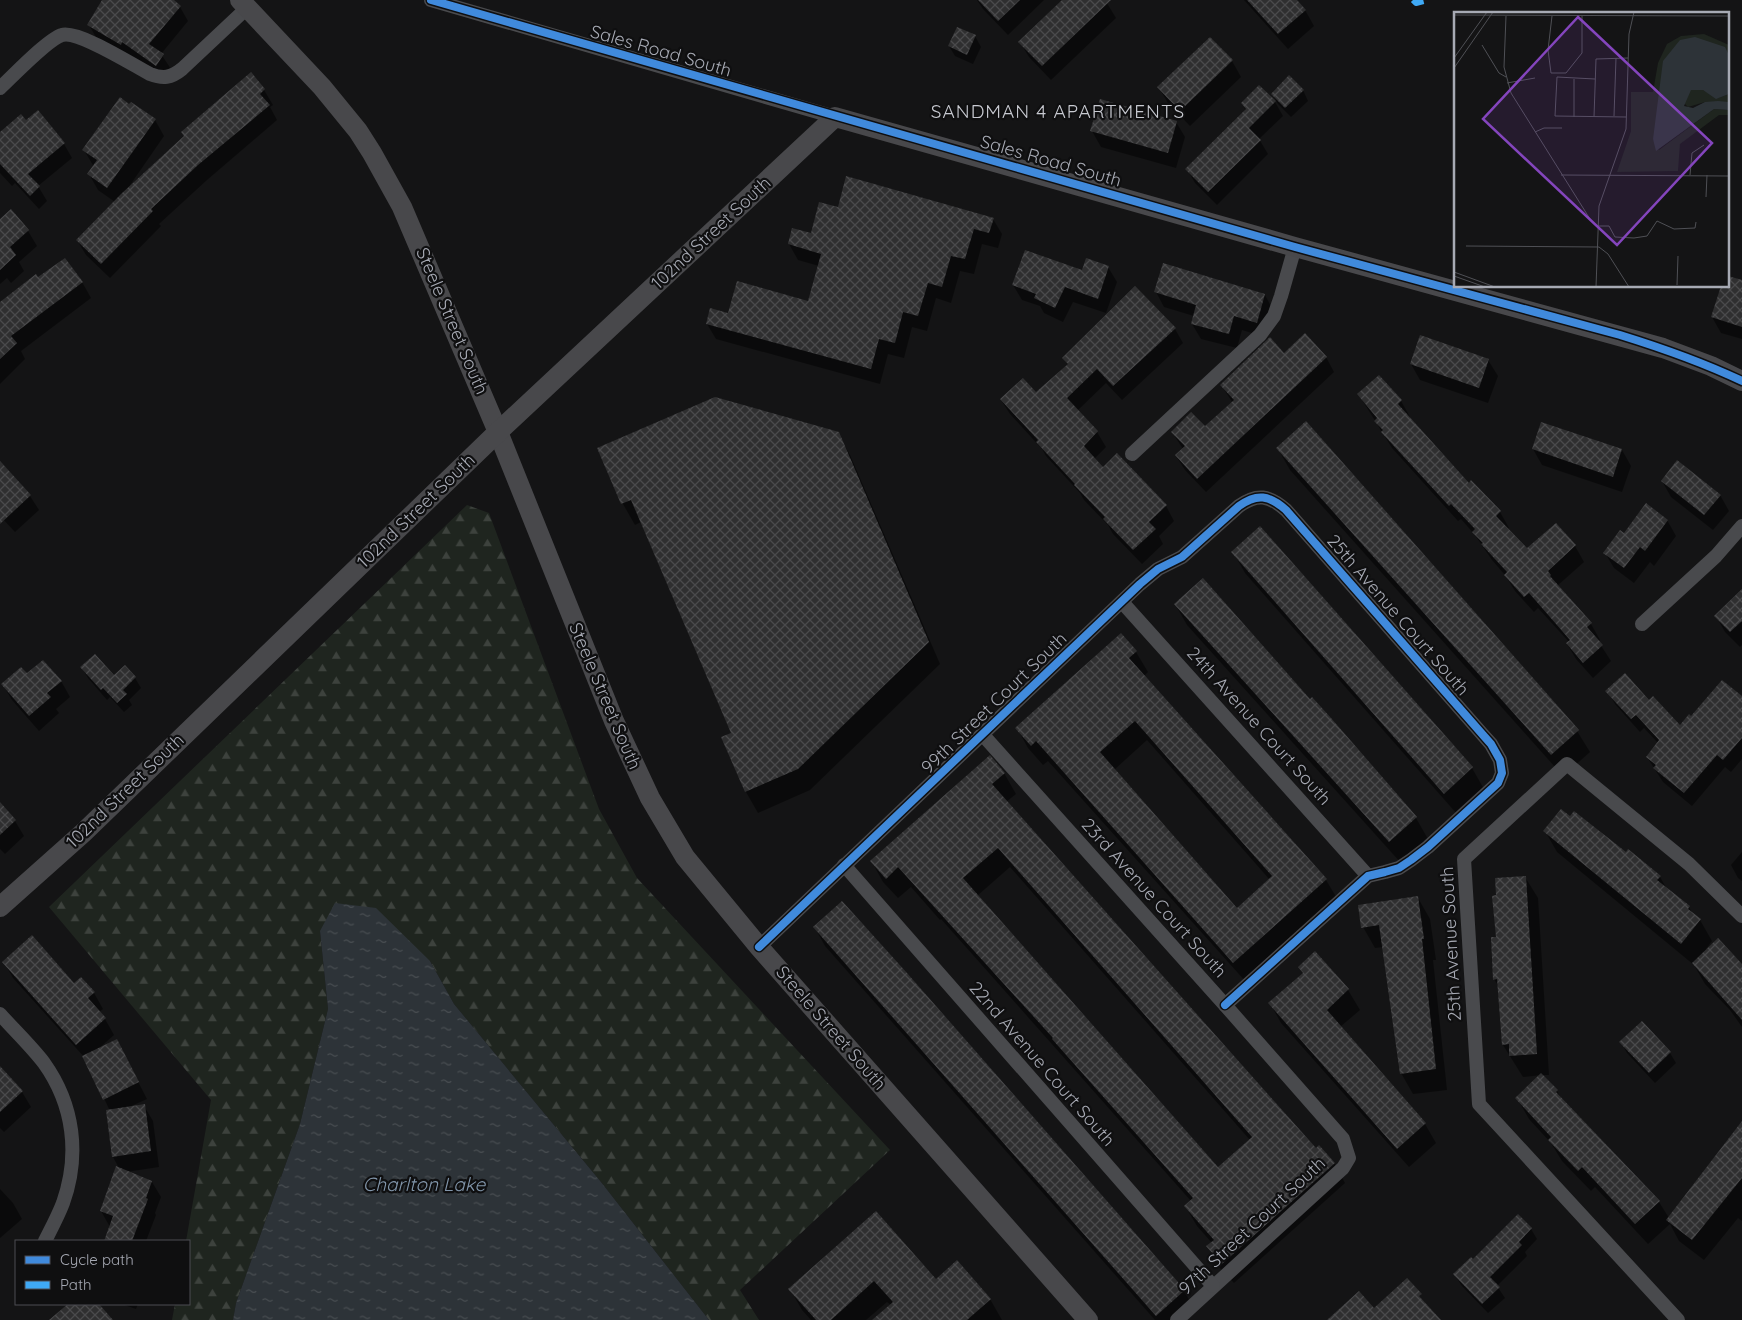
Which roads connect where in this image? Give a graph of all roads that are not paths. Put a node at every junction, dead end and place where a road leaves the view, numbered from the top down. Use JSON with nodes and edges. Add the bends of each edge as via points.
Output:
{"nodes":[{"id":1,"x":432,"y":0,"type":"edge"},
{"id":2,"x":243,"y":4,"type":"edge"},
{"id":3,"x":0,"y":88,"type":"edge"},
{"id":4,"x":835,"y":116,"type":"junction"},
{"id":5,"x":1294,"y":246,"type":"junction"},
{"id":6,"x":1742,"y":381,"type":"edge"},
{"id":7,"x":498,"y":432,"type":"junction"},
{"id":8,"x":1132,"y":454,"type":"dead end"},
{"id":9,"x":1260,"y":497,"type":"joint"},
{"id":10,"x":1742,"y":526,"type":"edge"},
{"id":11,"x":1122,"y":602,"type":"junction"},
{"id":12,"x":1642,"y":624,"type":"dead end"},
{"id":13,"x":983,"y":735,"type":"junction"},
{"id":14,"x":844,"y":865,"type":"junction"},
{"id":15,"x":1368,"y":876,"type":"junction"},
{"id":16,"x":0,"y":907,"type":"edge"},
{"id":17,"x":1742,"y":916,"type":"edge"},
{"id":18,"x":759,"y":947,"type":"junction"},
{"id":19,"x":1225,"y":1005,"type":"junction"},
{"id":20,"x":0,"y":1014,"type":"edge"},
{"id":21,"x":1348,"y":1158,"type":"joint"},
{"id":22,"x":45,"y":1240,"type":"edge"},
{"id":23,"x":1213,"y":1286,"type":"junction"},
{"id":24,"x":1088,"y":1320,"type":"edge"},
{"id":25,"x":1178,"y":1320,"type":"edge"},
{"id":26,"x":1678,"y":1320,"type":"edge"}],
"edges":[{"from":1,"to":4,"type":"street","name":"Sales Road South"},
{"from":2,"to":3,"type":"street","via":[[176,73],[164,78],[67,34],[55,39]]},
{"from":2,"to":7,"type":"street","name":"Steele Street South","via":[[322,87],[358,131],[377,161],[414,232]]},
{"from":4,"to":5,"type":"street","name":"Sales Road South"},
{"from":4,"to":7,"type":"street","name":"102nd Street South"},
{"from":5,"to":6,"type":"street","name":"Sales Road South","via":[[1663,348]]},
{"from":5,"to":8,"type":"street","via":[[1274,316],[1260,336]]},
{"from":7,"to":16,"type":"street","name":"102nd Street South","via":[[82,834]]},
{"from":7,"to":18,"type":"street","name":"Steele Street South","via":[[614,721],[650,798],[684,857]]},
{"from":9,"to":11,"type":"street","name":"99th Street Court South","via":[[1239,506],[1182,557],[1158,570]]},
{"from":9,"to":15,"type":"street","name":"25th Avenue Court South","via":[[1278,503],[1293,518],[1487,740],[1502,767],[1498,783],[1428,847],[1398,868]]},
{"from":10,"to":12,"type":"street","via":[[1716,556]]},
{"from":11,"to":13,"type":"street","name":"99th Street Court South"},
{"from":11,"to":15,"type":"street","name":"24th Avenue Court South"},
{"from":13,"to":14,"type":"street","name":"99th Street Court South"},
{"from":13,"to":19,"type":"street","name":"23rd Avenue Court South"},
{"from":14,"to":18,"type":"street","name":"99th Street Court South"},
{"from":14,"to":23,"type":"street","name":"22nd Avenue Court South"},
{"from":15,"to":19,"type":"street"},
{"from":17,"to":26,"type":"street","name":"25th Avenue South","via":[[1689,864],[1567,764],[1464,859],[1479,1104]]},
{"from":18,"to":24,"type":"street","name":"Steele Street South"},
{"from":19,"to":21,"type":"street","name":"23rd Avenue Court South","via":[[1343,1139]]},
{"from":20,"to":22,"type":"street","via":[[50,1072],[69,1119],[73,1162],[63,1203]]},
{"from":21,"to":23,"type":"street","name":"97th Street Court South","via":[[1343,1168]]},
{"from":23,"to":25,"type":"street","name":"97th Street Court South"}]}
